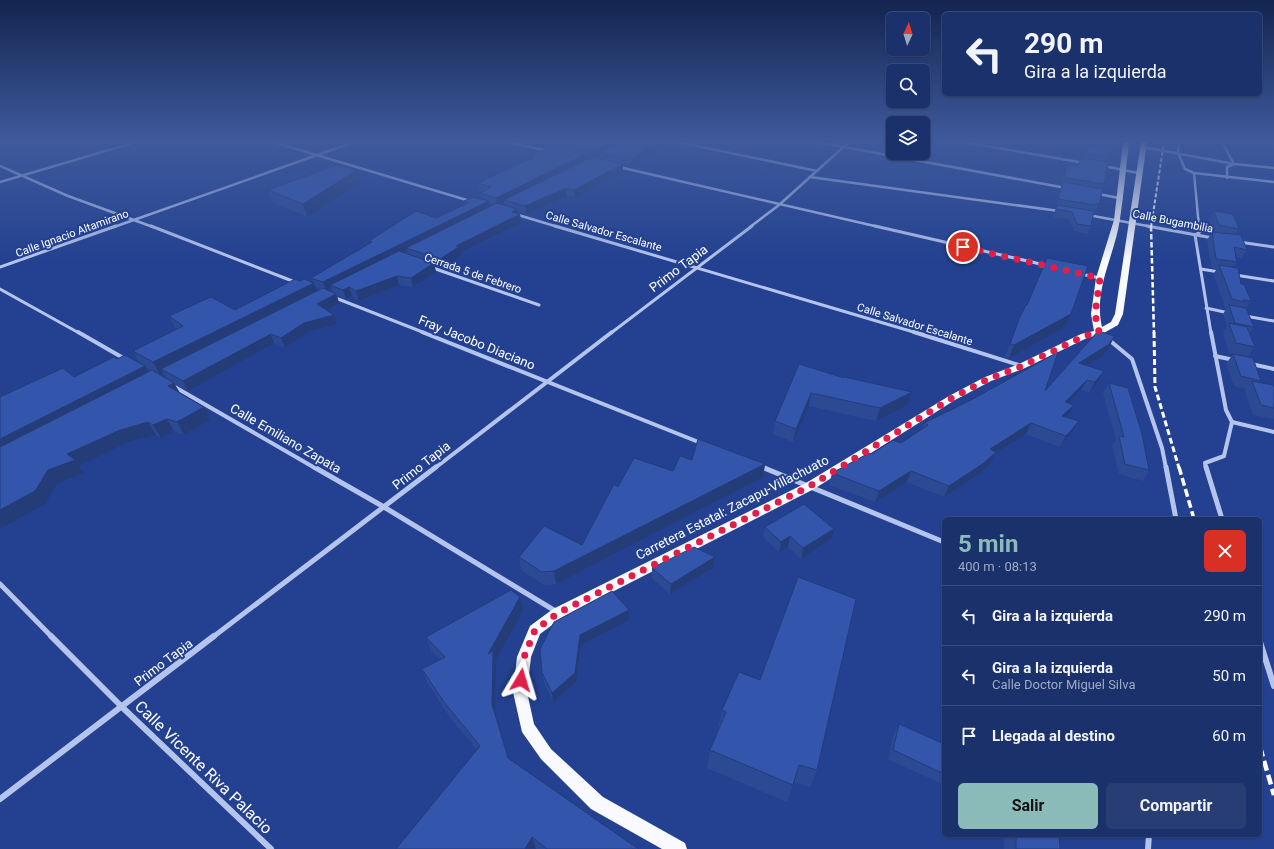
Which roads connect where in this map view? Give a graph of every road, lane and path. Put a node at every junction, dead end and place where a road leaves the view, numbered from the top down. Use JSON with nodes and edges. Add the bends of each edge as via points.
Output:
{"nodes":[{"id":1,"x":38,"y":182,"type":"edge"},
{"id":2,"x":241,"y":182,"type":"edge"},
{"id":3,"x":406,"y":182,"type":"edge"},
{"id":4,"x":679,"y":182,"type":"edge"},
{"id":5,"x":805,"y":182,"type":"edge"},
{"id":6,"x":844,"y":182,"type":"edge"},
{"id":7,"x":1033,"y":182,"type":"edge"},
{"id":8,"x":1121,"y":182,"type":"edge"},
{"id":9,"x":1137,"y":182,"type":"edge"},
{"id":10,"x":1195,"y":182,"type":"edge"},
{"id":11,"x":1073,"y":189,"type":"edge"},
{"id":12,"x":1096,"y":193,"type":"edge"},
{"id":13,"x":1119,"y":198,"type":"junction"},
{"id":14,"x":474,"y":202,"type":"edge"},
{"id":15,"x":779,"y":205,"type":"junction"},
{"id":16,"x":1065,"y":212,"type":"edge"},
{"id":17,"x":511,"y":213,"type":"edge"},
{"id":18,"x":1087,"y":215,"type":"edge"},
{"id":19,"x":133,"y":219,"type":"junction"},
{"id":20,"x":1117,"y":220,"type":"junction"},
{"id":21,"x":1133,"y":223,"type":"junction"},
{"id":22,"x":1196,"y":235,"type":"junction"},
{"id":23,"x":1219,"y":239,"type":"edge"},
{"id":24,"x":1235,"y":241,"type":"edge"},
{"id":25,"x":1274,"y":247,"type":"edge"},
{"id":26,"x":423,"y":265,"type":"edge"},
{"id":27,"x":0,"y":267,"type":"edge"},
{"id":28,"x":696,"y":268,"type":"junction"},
{"id":29,"x":1054,"y":268,"type":"edge"},
{"id":30,"x":1201,"y":269,"type":"junction"},
{"id":31,"x":1223,"y":272,"type":"edge"},
{"id":32,"x":1077,"y":273,"type":"edge"},
{"id":33,"x":1230,"y":274,"type":"edge"},
{"id":34,"x":1100,"y":278,"type":"junction"},
{"id":35,"x":1274,"y":281,"type":"edge"},
{"id":36,"x":303,"y":285,"type":"edge"},
{"id":37,"x":0,"y":289,"type":"edge"},
{"id":38,"x":325,"y":294,"type":"edge"},
{"id":39,"x":538,"y":305,"type":"dead end"},
{"id":40,"x":1206,"y":308,"type":"junction"},
{"id":41,"x":1236,"y":314,"type":"edge"},
{"id":42,"x":1244,"y":316,"type":"edge"},
{"id":43,"x":1274,"y":321,"type":"edge"},
{"id":44,"x":1099,"y":332,"type":"junction"},
{"id":45,"x":1215,"y":356,"type":"junction"},
{"id":46,"x":127,"y":360,"type":"edge"},
{"id":47,"x":1237,"y":361,"type":"edge"},
{"id":48,"x":1244,"y":362,"type":"edge"},
{"id":49,"x":1022,"y":366,"type":"junction"},
{"id":50,"x":1274,"y":369,"type":"edge"},
{"id":51,"x":547,"y":382,"type":"junction"},
{"id":52,"x":168,"y":383,"type":"edge"},
{"id":53,"x":1232,"y":422,"type":"junction"},
{"id":54,"x":1274,"y":432,"type":"edge"},
{"id":55,"x":708,"y":445,"type":"edge"},
{"id":56,"x":759,"y":466,"type":"edge"},
{"id":57,"x":810,"y":486,"type":"junction"},
{"id":58,"x":384,"y":508,"type":"junction"},
{"id":59,"x":1176,"y":517,"type":"edge"},
{"id":60,"x":1221,"y":517,"type":"edge"},
{"id":61,"x":942,"y":541,"type":"edge"},
{"id":62,"x":0,"y":584,"type":"edge"},
{"id":63,"x":558,"y":613,"type":"junction"},
{"id":64,"x":1262,"y":648,"type":"edge"},
{"id":65,"x":1274,"y":686,"type":"edge"},
{"id":66,"x":122,"y":707,"type":"junction"},
{"id":67,"x":0,"y":799,"type":"edge"},
{"id":68,"x":1149,"y":837,"type":"edge"},
{"id":69,"x":271,"y":849,"type":"edge"},
{"id":70,"x":679,"y":849,"type":"edge"},
{"id":71,"x":1148,"y":849,"type":"edge"}],
"edges":[{"from":1,"to":19,"type":"street","via":[[68,196]]},
{"from":2,"to":19,"type":"street","name":"Calle Ignacio Altamirano"},
{"from":3,"to":14,"type":"street"},
{"from":4,"to":15,"type":"street"},
{"from":5,"to":15,"type":"street","name":"Primo Tapia"},
{"from":6,"to":16,"type":"street"},
{"from":7,"to":11,"type":"street"},
{"from":8,"to":13,"type":"main road"},
{"from":9,"to":21,"type":"main road","name":"Carretera Estatal: Zacapu-Villachuato"},
{"from":10,"to":22,"type":"street","via":[[1200,232]]},
{"from":12,"to":13,"type":"street"},
{"from":13,"to":20,"type":"main road"},
{"from":15,"to":28,"type":"street","name":"Primo Tapia"},
{"from":15,"to":29,"type":"street"},
{"from":17,"to":28,"type":"street","name":"Calle Salvador Escalante"},
{"from":18,"to":20,"type":"street","name":"Calle Bugambilia"},
{"from":19,"to":27,"type":"street","name":"Calle Ignacio Altamirano"},
{"from":19,"to":36,"type":"street"},
{"from":20,"to":21,"type":"street","name":"Calle Bugambilia"},
{"from":20,"to":34,"type":"main road"},
{"from":21,"to":22,"type":"street","name":"Calle Bugambilia"},
{"from":21,"to":44,"type":"main road","name":"Carretera Estatal: Zacapu-Villachuato","via":[[1120,314],[1115,323]]},
{"from":22,"to":23,"type":"street","name":"Calle Bugambilia"},
{"from":22,"to":30,"type":"street"},
{"from":24,"to":25,"type":"street"},
{"from":26,"to":39,"type":"street","name":"Cerrada 5 de Febrero"},
{"from":28,"to":49,"type":"street","name":"Calle Salvador Escalante"},
{"from":28,"to":51,"type":"street","name":"Primo Tapia"},
{"from":30,"to":31,"type":"street"},
{"from":30,"to":40,"type":"street"},
{"from":32,"to":34,"type":"street"},
{"from":33,"to":35,"type":"street"},
{"from":34,"to":44,"type":"main road","via":[[1095,314]]},
{"from":37,"to":46,"type":"street"},
{"from":38,"to":51,"type":"street","name":"Fray Jacobo Diaciano"},
{"from":40,"to":41,"type":"street"},
{"from":40,"to":45,"type":"street"},
{"from":42,"to":43,"type":"street"},
{"from":44,"to":49,"type":"main road","name":"Carretera Estatal: Zacapu-Villachuato","via":[[1084,336]]},
{"from":44,"to":59,"type":"street","via":[[1132,359],[1162,448]]},
{"from":45,"to":47,"type":"street"},
{"from":45,"to":53,"type":"street","via":[[1226,410]]},
{"from":48,"to":50,"type":"street"},
{"from":49,"to":57,"type":"main road","name":"Carretera Estatal: Zacapu-Villachuato","via":[[988,379],[952,398]]},
{"from":51,"to":55,"type":"street","name":"Fray Jacobo Diaciano"},
{"from":51,"to":58,"type":"street","name":"Primo Tapia"},
{"from":52,"to":58,"type":"street","name":"Calle Emiliano Zapata"},
{"from":53,"to":54,"type":"street"},
{"from":53,"to":60,"type":"street","via":[[1224,456],[1205,463]]},
{"from":56,"to":57,"type":"street"},
{"from":57,"to":61,"type":"street"},
{"from":57,"to":63,"type":"main road","name":"Carretera Estatal: Zacapu-Villachuato"},
{"from":58,"to":63,"type":"street","name":"Calle Emiliano Zapata"},
{"from":58,"to":66,"type":"street","name":"Primo Tapia"},
{"from":62,"to":66,"type":"street","name":"Calle Vicente Riva Palacio"},
{"from":63,"to":70,"type":"main road","name":"Carretera Estatal: Zacapu-Villachuato","via":[[535,630],[524,657],[520,692],[527,726],[546,754],[597,803]]},
{"from":64,"to":65,"type":"street"},
{"from":66,"to":67,"type":"street","name":"Primo Tapia"},
{"from":66,"to":69,"type":"street","name":"Calle Vicente Riva Palacio"},
{"from":68,"to":71,"type":"street"}]}
